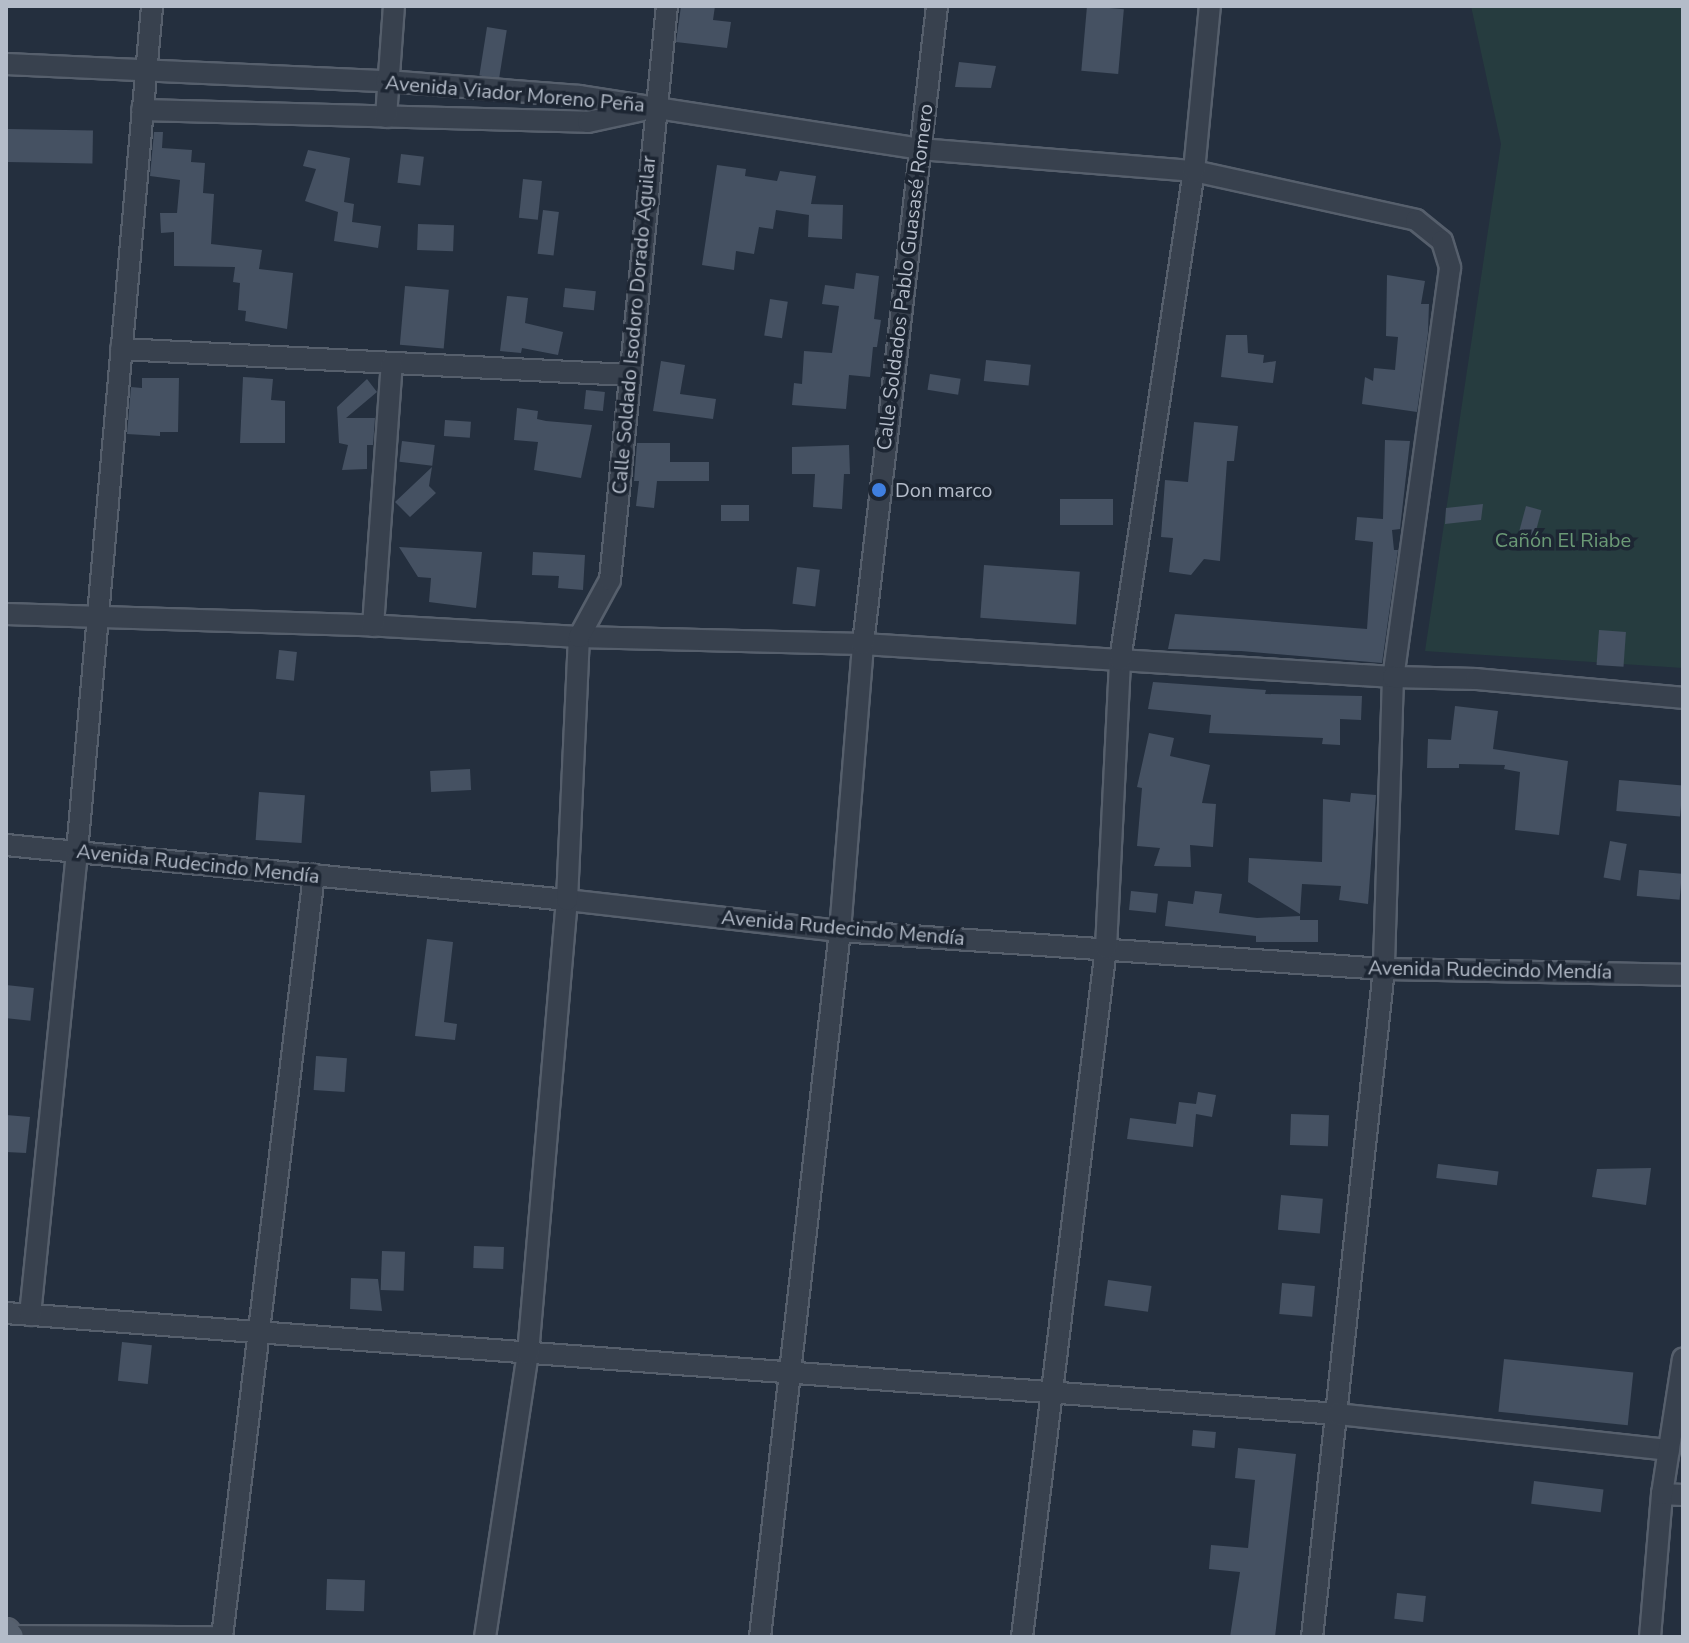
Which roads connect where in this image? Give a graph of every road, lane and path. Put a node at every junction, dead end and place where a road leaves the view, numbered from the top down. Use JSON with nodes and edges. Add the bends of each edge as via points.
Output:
{"nodes":[{"id":1,"x":152,"y":6,"type":"edge"},
{"id":2,"x":394,"y":6,"type":"edge"},
{"id":3,"x":667,"y":6,"type":"edge"},
{"id":4,"x":937,"y":6,"type":"edge"},
{"id":5,"x":1210,"y":6,"type":"edge"},
{"id":6,"x":6,"y":64,"type":"edge"},
{"id":7,"x":145,"y":70,"type":"junction"},
{"id":8,"x":386,"y":81,"type":"junction"},
{"id":9,"x":655,"y":107,"type":"junction"},
{"id":10,"x":142,"y":110,"type":"junction"},
{"id":11,"x":386,"y":117,"type":"junction"},
{"id":12,"x":920,"y":149,"type":"junction"},
{"id":13,"x":1194,"y":171,"type":"junction"},
{"id":14,"x":121,"y":349,"type":"junction"},
{"id":15,"x":392,"y":364,"type":"junction"},
{"id":16,"x":629,"y":375,"type":"junction"},
{"id":17,"x":6,"y":614,"type":"edge"},
{"id":18,"x":98,"y":617,"type":"junction"},
{"id":19,"x":373,"y":626,"type":"junction"},
{"id":20,"x":579,"y":637,"type":"junction"},
{"id":21,"x":863,"y":644,"type":"junction"},
{"id":22,"x":1120,"y":660,"type":"junction"},
{"id":23,"x":1393,"y":677,"type":"junction"},
{"id":24,"x":1683,"y":698,"type":"edge"},
{"id":25,"x":6,"y":845,"type":"edge"},
{"id":26,"x":77,"y":852,"type":"junction"},
{"id":27,"x":314,"y":875,"type":"junction"},
{"id":28,"x":567,"y":900,"type":"junction"},
{"id":29,"x":840,"y":931,"type":"junction"},
{"id":30,"x":1106,"y":948,"type":"junction"},
{"id":31,"x":1384,"y":969,"type":"junction"},
{"id":32,"x":1683,"y":975,"type":"edge"},
{"id":33,"x":6,"y":1313,"type":"edge"},
{"id":34,"x":30,"y":1315,"type":"junction"},
{"id":35,"x":258,"y":1332,"type":"junction"},
{"id":36,"x":528,"y":1354,"type":"junction"},
{"id":37,"x":1683,"y":1359,"type":"edge"},
{"id":38,"x":790,"y":1372,"type":"junction"},
{"id":39,"x":1051,"y":1392,"type":"junction"},
{"id":40,"x":1337,"y":1414,"type":"junction"},
{"id":41,"x":1669,"y":1450,"type":"junction"},
{"id":42,"x":1673,"y":1494,"type":"edge"},
{"id":43,"x":8,"y":1635,"type":"edge"},
{"id":44,"x":223,"y":1637,"type":"edge"},
{"id":45,"x":485,"y":1637,"type":"edge"},
{"id":46,"x":760,"y":1637,"type":"edge"},
{"id":47,"x":1022,"y":1637,"type":"edge"},
{"id":48,"x":1312,"y":1637,"type":"edge"},
{"id":49,"x":1650,"y":1637,"type":"edge"}],
"edges":[{"from":1,"to":7,"type":"street"},
{"from":2,"to":8,"type":"street"},
{"from":3,"to":9,"type":"street","name":"Calle Soldado Isodoro Dorado Aguilar"},
{"from":4,"to":12,"type":"street","name":"Calle Soldados Pablo Guasasé Romero"},
{"from":5,"to":13,"type":"street"},
{"from":6,"to":7,"type":"street","name":"Avenida Viador Moreno Peña"},
{"from":7,"to":8,"type":"street","name":"Avenida Viador Moreno Peña"},
{"from":7,"to":10,"type":"street"},
{"from":8,"to":9,"type":"street","name":"Avenida Viador Moreno Peña"},
{"from":8,"to":11,"type":"street"},
{"from":9,"to":11,"type":"street","name":"Avenida Viador Moreno Peña","via":[[588,122]]},
{"from":9,"to":12,"type":"street"},
{"from":9,"to":16,"type":"street","name":"Calle Soldado Isodoro Dorado Aguilar"},
{"from":10,"to":11,"type":"street","name":"Avenida Viador Moreno Peña"},
{"from":10,"to":14,"type":"street"},
{"from":12,"to":13,"type":"street"},
{"from":12,"to":21,"type":"street","name":"Calle Soldados Pablo Guasasé Romero"},
{"from":13,"to":22,"type":"street"},
{"from":13,"to":23,"type":"street","via":[[1416,220],[1442,241],[1450,268]]},
{"from":14,"to":15,"type":"street"},
{"from":14,"to":18,"type":"street"},
{"from":15,"to":16,"type":"street"},
{"from":15,"to":19,"type":"street"},
{"from":16,"to":20,"type":"street","name":"Calle Soldado Isodoro Dorado Aguilar","via":[[610,580]]},
{"from":17,"to":18,"type":"street"},
{"from":18,"to":19,"type":"street"},
{"from":18,"to":26,"type":"street"},
{"from":19,"to":20,"type":"street"},
{"from":20,"to":21,"type":"street"},
{"from":20,"to":28,"type":"street"},
{"from":21,"to":22,"type":"street"},
{"from":21,"to":29,"type":"street","name":"Calle Soldados Pablo Guasasé Romero"},
{"from":22,"to":23,"type":"street"},
{"from":22,"to":30,"type":"street"},
{"from":23,"to":24,"type":"street"},
{"from":23,"to":31,"type":"street"},
{"from":25,"to":26,"type":"street","name":"Avenida Rudecindo Mendía"},
{"from":26,"to":27,"type":"street","name":"Avenida Rudecindo Mendía"},
{"from":26,"to":34,"type":"street"},
{"from":27,"to":28,"type":"street","name":"Avenida Rudecindo Mendía"},
{"from":27,"to":35,"type":"street"},
{"from":28,"to":29,"type":"street","name":"Avenida Rudecindo Mendía"},
{"from":28,"to":36,"type":"street"},
{"from":29,"to":30,"type":"street","name":"Avenida Rudecindo Mendía"},
{"from":29,"to":38,"type":"street","name":"Calle Soldados Pablo Guasasé Romero"},
{"from":30,"to":31,"type":"street","name":"Avenida Rudecindo Mendía"},
{"from":30,"to":39,"type":"street"},
{"from":31,"to":32,"type":"street","name":"Avenida Rudecindo Mendía"},
{"from":31,"to":40,"type":"street"},
{"from":33,"to":34,"type":"street"},
{"from":34,"to":35,"type":"street"},
{"from":35,"to":36,"type":"street"},
{"from":35,"to":44,"type":"street"},
{"from":36,"to":38,"type":"street"},
{"from":36,"to":45,"type":"street"},
{"from":37,"to":41,"type":"street"},
{"from":38,"to":39,"type":"street"},
{"from":38,"to":46,"type":"street","name":"Calle Soldados Pablo Guasasé Romero"},
{"from":39,"to":40,"type":"street"},
{"from":39,"to":47,"type":"street"},
{"from":40,"to":41,"type":"street"},
{"from":40,"to":48,"type":"street"},
{"from":41,"to":42,"type":"street"},
{"from":42,"to":49,"type":"street"},
{"from":43,"to":44,"type":"street"}]}
